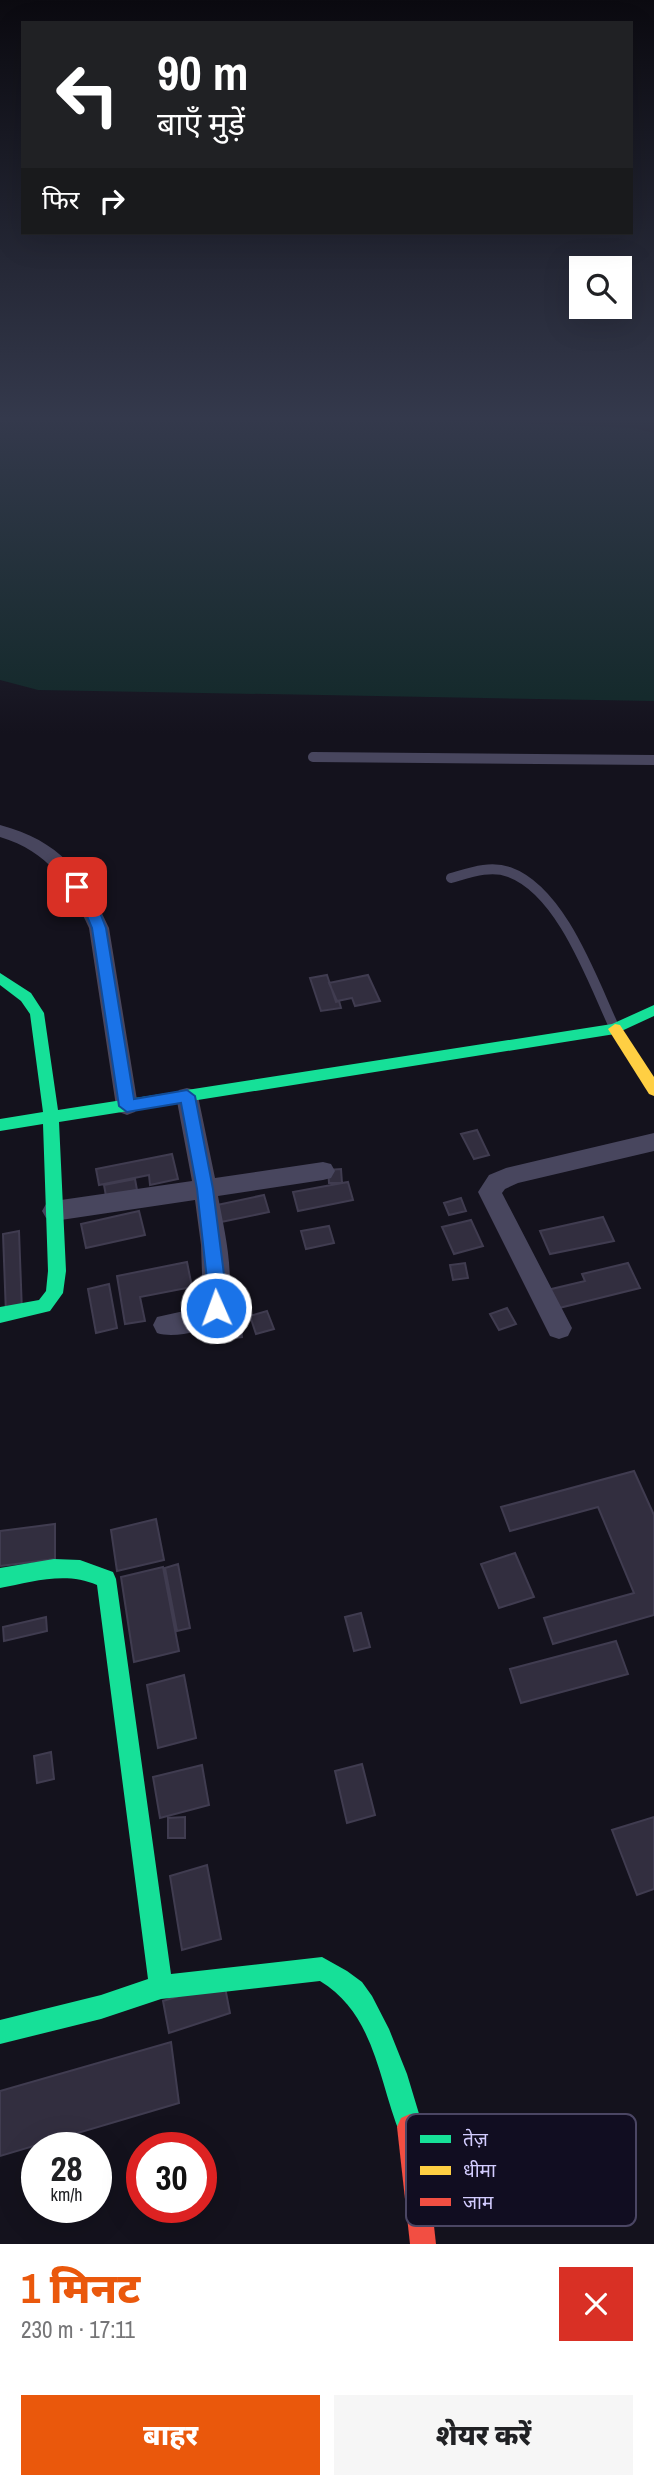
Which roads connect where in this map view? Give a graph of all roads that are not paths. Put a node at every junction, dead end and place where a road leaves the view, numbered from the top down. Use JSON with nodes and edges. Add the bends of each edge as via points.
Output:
{"nodes":[{"id":1,"x":313,"y":757,"type":"dead end"},
{"id":2,"x":654,"y":760,"type":"edge"},
{"id":3,"x":0,"y":831,"type":"edge"},
{"id":4,"x":451,"y":878,"type":"dead end"},
{"id":5,"x":0,"y":978,"type":"edge"},
{"id":6,"x":654,"y":1010,"type":"edge"},
{"id":7,"x":615,"y":1029,"type":"junction"},
{"id":8,"x":654,"y":1090,"type":"edge"},
{"id":9,"x":187,"y":1096,"type":"junction"},
{"id":10,"x":127,"y":1106,"type":"junction"},
{"id":11,"x":51,"y":1117,"type":"junction"},
{"id":12,"x":0,"y":1125,"type":"edge"},
{"id":13,"x":654,"y":1142,"type":"edge"},
{"id":14,"x":323,"y":1171,"type":"dead end"},
{"id":15,"x":205,"y":1189,"type":"junction"},
{"id":16,"x":54,"y":1211,"type":"junction"},
{"id":17,"x":0,"y":1315,"type":"edge"},
{"id":18,"x":166,"y":1325,"type":"dead end"},
{"id":19,"x":559,"y":1328,"type":"dead end"},
{"id":20,"x":0,"y":1578,"type":"edge"},
{"id":21,"x":162,"y":1987,"type":"junction"},
{"id":22,"x":0,"y":2032,"type":"edge"},
{"id":23,"x":406,"y":2114,"type":"edge"},
{"id":24,"x":420,"y":2226,"type":"edge"},
{"id":25,"x":423,"y":2244,"type":"edge"}],
"edges":[{"from":1,"to":2,"type":"lane"},
{"from":3,"to":10,"type":"street","via":[[47,852],[89,903],[99,928]]},
{"from":4,"to":7,"type":"lane","via":[[509,871],[533,884],[558,914]]},
{"from":5,"to":11,"type":"street","via":[[26,997],[37,1013]]},
{"from":6,"to":7,"type":"street"},
{"from":7,"to":8,"type":"street"},
{"from":7,"to":9,"type":"street"},
{"from":9,"to":10,"type":"street"},
{"from":9,"to":15,"type":"street"},
{"from":10,"to":11,"type":"street"},
{"from":11,"to":12,"type":"street"},
{"from":11,"to":16,"type":"street"},
{"from":13,"to":19,"type":"street","via":[[514,1175],[497,1182],[490,1192]]},
{"from":14,"to":15,"type":"street"},
{"from":15,"to":16,"type":"street"},
{"from":15,"to":18,"type":"street","via":[[216,1308],[212,1316]]},
{"from":16,"to":17,"type":"street","via":[[54,1293],[44,1306]]},
{"from":20,"to":21,"type":"street","via":[[75,1567],[94,1570],[106,1579]]},
{"from":21,"to":22,"type":"street"},
{"from":21,"to":23,"type":"street","via":[[322,1969],[354,1993],[367,2013]]},
{"from":24,"to":25,"type":"street"}]}
